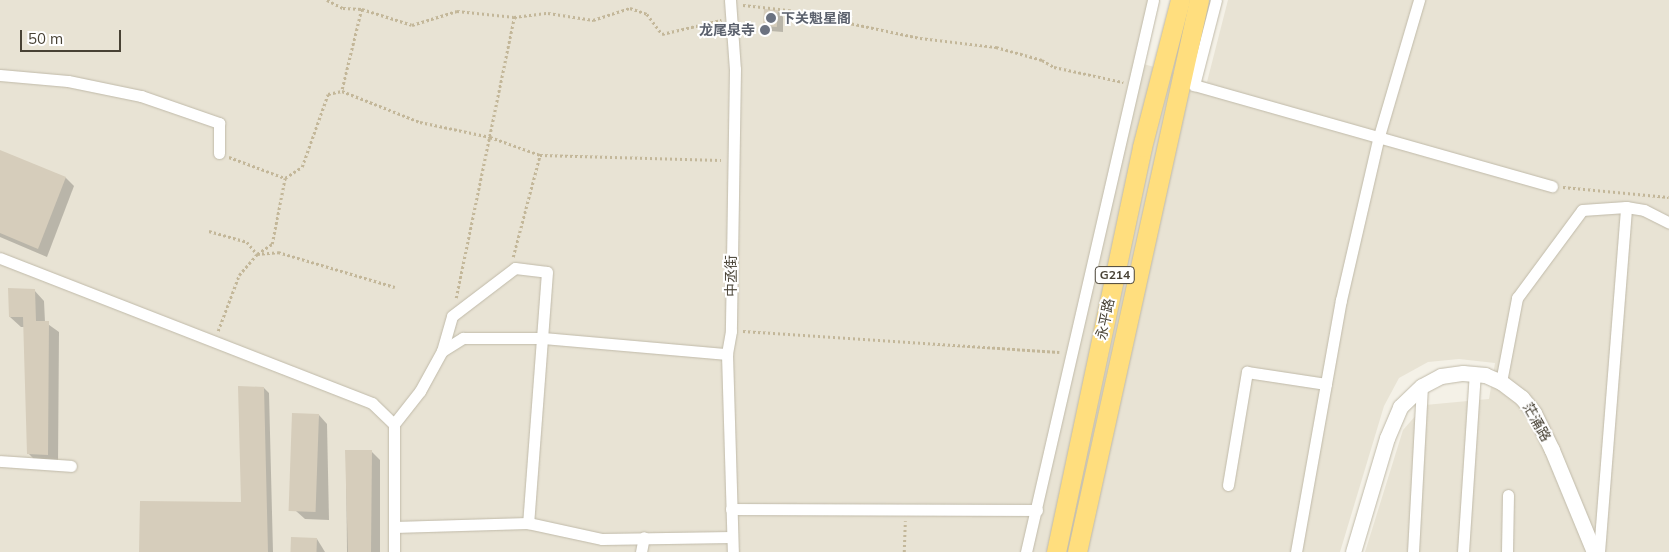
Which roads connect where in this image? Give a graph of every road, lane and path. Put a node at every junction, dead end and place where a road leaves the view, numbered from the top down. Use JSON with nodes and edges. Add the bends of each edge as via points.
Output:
{"nodes":[{"id":1,"x":327,"y":0,"type":"edge"},
{"id":2,"x":1153,"y":0,"type":"edge"},
{"id":3,"x":1180,"y":0,"type":"edge"},
{"id":4,"x":1199,"y":0,"type":"edge"},
{"id":5,"x":1216,"y":0,"type":"edge"},
{"id":6,"x":1419,"y":0,"type":"edge"},
{"id":7,"x":731,"y":2,"type":"edge"},
{"id":8,"x":362,"y":9,"type":"junction"},
{"id":9,"x":514,"y":17,"type":"junction"},
{"id":10,"x":732,"y":18,"type":"junction"},
{"id":11,"x":0,"y":75,"type":"edge"},
{"id":12,"x":1132,"y":84,"type":"junction"},
{"id":13,"x":342,"y":90,"type":"junction"},
{"id":14,"x":1379,"y":136,"type":"junction"},
{"id":15,"x":490,"y":137,"type":"junction"},
{"id":16,"x":219,"y":153,"type":"joint"},
{"id":17,"x":540,"y":155,"type":"junction"},
{"id":18,"x":733,"y":161,"type":"junction"},
{"id":19,"x":285,"y":178,"type":"junction"},
{"id":20,"x":1552,"y":186,"type":"joint"},
{"id":21,"x":1669,"y":197,"type":"edge"},
{"id":22,"x":1626,"y":207,"type":"junction"},
{"id":23,"x":1669,"y":223,"type":"edge"},
{"id":24,"x":209,"y":231,"type":"dead end"},
{"id":25,"x":257,"y":254,"type":"junction"},
{"id":26,"x":0,"y":258,"type":"edge"},
{"id":27,"x":508,"y":274,"type":"junction"},
{"id":28,"x":395,"y":287,"type":"dead end"},
{"id":29,"x":452,"y":316,"type":"junction"},
{"id":30,"x":731,"y":331,"type":"junction"},
{"id":31,"x":543,"y":338,"type":"junction"},
{"id":32,"x":214,"y":342,"type":"junction"},
{"id":33,"x":442,"y":352,"type":"junction"},
{"id":34,"x":1073,"y":353,"type":"junction"},
{"id":35,"x":728,"y":354,"type":"junction"},
{"id":36,"x":1474,"y":373,"type":"junction"},
{"id":37,"x":1501,"y":382,"type":"junction"},
{"id":38,"x":1326,"y":384,"type":"junction"},
{"id":39,"x":1422,"y":386,"type":"junction"},
{"id":40,"x":394,"y":424,"type":"junction"},
{"id":41,"x":0,"y":461,"type":"edge"},
{"id":42,"x":71,"y":466,"type":"dead end"},
{"id":43,"x":1228,"y":485,"type":"dead end"},
{"id":44,"x":1508,"y":495,"type":"dead end"},
{"id":45,"x":731,"y":508,"type":"junction"},
{"id":46,"x":905,"y":509,"type":"junction"},
{"id":47,"x":1037,"y":510,"type":"junction"},
{"id":48,"x":528,"y":523,"type":"junction"},
{"id":49,"x":394,"y":527,"type":"junction"},
{"id":50,"x":644,"y":537,"type":"junction"},
{"id":51,"x":732,"y":537,"type":"junction"},
{"id":52,"x":394,"y":552,"type":"edge"},
{"id":53,"x":641,"y":552,"type":"edge"},
{"id":54,"x":733,"y":552,"type":"edge"},
{"id":55,"x":904,"y":552,"type":"edge"},
{"id":56,"x":1026,"y":552,"type":"edge"},
{"id":57,"x":1056,"y":552,"type":"edge"},
{"id":58,"x":1077,"y":552,"type":"edge"},
{"id":59,"x":1296,"y":552,"type":"edge"},
{"id":60,"x":1353,"y":552,"type":"edge"},
{"id":61,"x":1413,"y":552,"type":"edge"},
{"id":62,"x":1463,"y":552,"type":"edge"},
{"id":63,"x":1507,"y":552,"type":"edge"},
{"id":64,"x":1594,"y":552,"type":"edge"},
{"id":65,"x":1600,"y":552,"type":"edge"}],
"edges":[{"from":1,"to":8,"type":"path","via":[[343,8]]},
{"from":2,"to":12,"type":"street"},
{"from":3,"to":57,"type":"highway","name":"永平路","number":"G214","via":[[1142,147]]},
{"from":4,"to":58,"type":"highway","name":"永平路","number":"G214"},
{"from":5,"to":14,"type":"street","via":[[1194,85]]},
{"from":6,"to":14,"type":"street"},
{"from":7,"to":10,"type":"street","name":"中丞街"},
{"from":7,"to":12,"type":"path","via":[[788,10],[920,38],[996,47],[1042,60],[1054,67]]},
{"from":8,"to":9,"type":"path","via":[[412,25],[457,11]]},
{"from":8,"to":13,"type":"path"},
{"from":9,"to":10,"type":"path","via":[[548,13],[593,20],[630,8],[647,14],[662,34]]},
{"from":9,"to":15,"type":"path"},
{"from":10,"to":18,"type":"street","name":"中丞街","via":[[735,69]]},
{"from":11,"to":16,"type":"street","via":[[68,81],[141,96],[219,122]]},
{"from":12,"to":34,"type":"street","via":[[1105,220]]},
{"from":13,"to":15,"type":"path","via":[[420,122]]},
{"from":13,"to":19,"type":"path","via":[[328,94],[302,167]]},
{"from":14,"to":20,"type":"street"},
{"from":14,"to":38,"type":"street","via":[[1341,300]]},
{"from":15,"to":17,"type":"path"},
{"from":15,"to":29,"type":"path"},
{"from":16,"to":19,"type":"path"},
{"from":17,"to":18,"type":"path"},
{"from":17,"to":27,"type":"path"},
{"from":18,"to":30,"type":"street","name":"中丞街"},
{"from":19,"to":25,"type":"path","via":[[272,244]]},
{"from":20,"to":21,"type":"path"},
{"from":22,"to":23,"type":"street","via":[[1644,210]]},
{"from":22,"to":37,"type":"street","via":[[1582,210],[1545,256],[1517,298]]},
{"from":22,"to":65,"type":"street"},
{"from":24,"to":25,"type":"path","via":[[247,242]]},
{"from":25,"to":28,"type":"path","via":[[278,252]]},
{"from":25,"to":32,"type":"path","via":[[239,275]]},
{"from":26,"to":32,"type":"street"},
{"from":27,"to":29,"type":"street"},
{"from":27,"to":31,"type":"street","via":[[515,268],[547,272]]},
{"from":29,"to":33,"type":"street"},
{"from":30,"to":34,"type":"path"},
{"from":30,"to":35,"type":"street","name":"中丞街"},
{"from":31,"to":33,"type":"street","via":[[463,338]]},
{"from":31,"to":35,"type":"street"},
{"from":31,"to":48,"type":"street"},
{"from":32,"to":40,"type":"street","via":[[372,403]]},
{"from":33,"to":40,"type":"street","via":[[420,391]]},
{"from":34,"to":47,"type":"street","via":[[1060,398]]},
{"from":35,"to":45,"type":"street","name":"中丞街"},
{"from":36,"to":37,"type":"street","name":"茫涌路"},
{"from":36,"to":39,"type":"street","name":"茫涌路","via":[[1449,374]]},
{"from":36,"to":62,"type":"street"},
{"from":37,"to":64,"type":"street","name":"茫涌路","via":[[1522,398],[1534,414]]},
{"from":38,"to":43,"type":"street","via":[[1247,372]]},
{"from":38,"to":59,"type":"street"},
{"from":39,"to":60,"type":"street","name":"茫涌路","via":[[1394,417]]},
{"from":39,"to":61,"type":"street"},
{"from":40,"to":49,"type":"street"},
{"from":41,"to":42,"type":"street"},
{"from":44,"to":63,"type":"street"},
{"from":45,"to":46,"type":"street"},
{"from":45,"to":51,"type":"street","name":"中丞街"},
{"from":46,"to":47,"type":"street"},
{"from":46,"to":55,"type":"path"},
{"from":47,"to":56,"type":"street"},
{"from":48,"to":49,"type":"street"},
{"from":48,"to":50,"type":"street","via":[[602,539]]},
{"from":49,"to":52,"type":"street"},
{"from":50,"to":51,"type":"street"},
{"from":50,"to":53,"type":"street"},
{"from":51,"to":54,"type":"street","name":"中丞街"}]}
